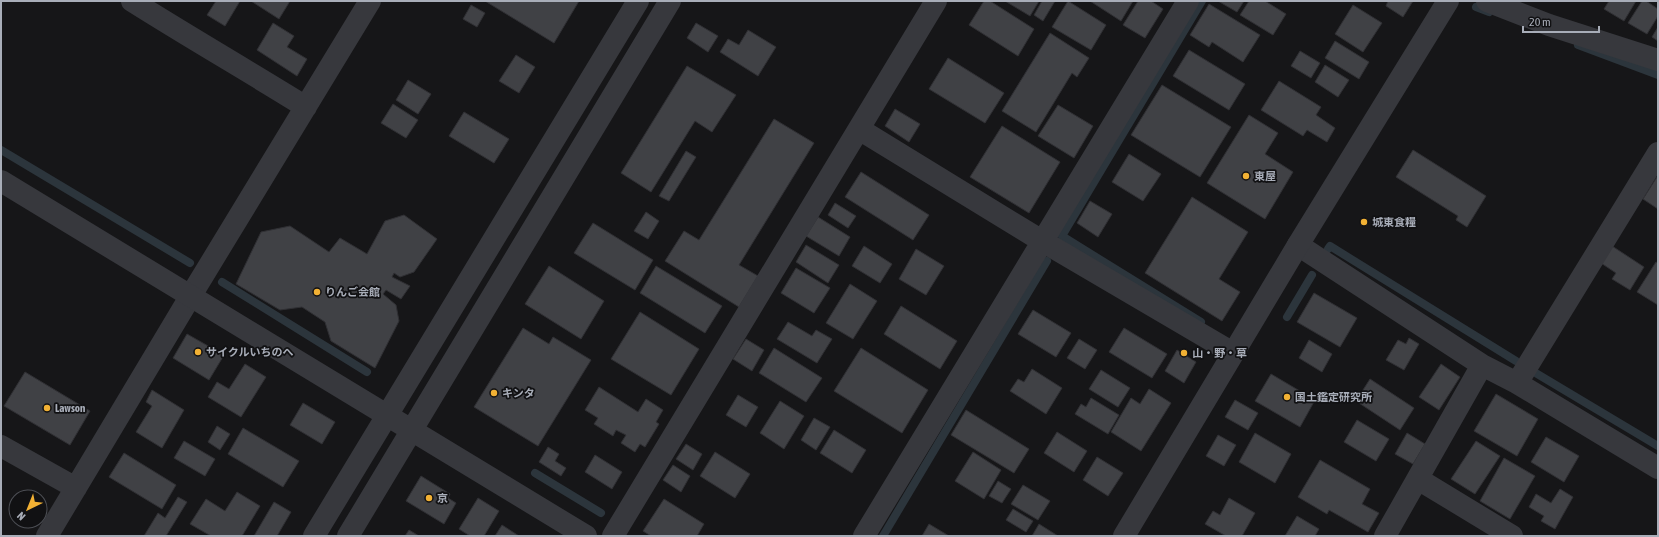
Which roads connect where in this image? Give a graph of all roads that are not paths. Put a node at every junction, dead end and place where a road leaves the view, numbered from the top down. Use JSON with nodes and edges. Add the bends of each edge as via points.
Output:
{"nodes":[{"id":1,"x":132,"y":1,"type":"edge"},
{"id":2,"x":370,"y":1,"type":"edge"},
{"id":3,"x":638,"y":1,"type":"edge"},
{"id":4,"x":670,"y":1,"type":"edge"},
{"id":5,"x":936,"y":1,"type":"edge"},
{"id":6,"x":1188,"y":1,"type":"edge"},
{"id":7,"x":1448,"y":1,"type":"edge"},
{"id":8,"x":1487,"y":1,"type":"edge"},
{"id":9,"x":1658,"y":60,"type":"edge"},
{"id":10,"x":306,"y":107,"type":"junction"},
{"id":11,"x":859,"y":129,"type":"junction"},
{"id":12,"x":1658,"y":153,"type":"edge"},
{"id":13,"x":1,"y":181,"type":"edge"},
{"id":14,"x":1042,"y":241,"type":"junction"},
{"id":15,"x":1298,"y":245,"type":"junction"},
{"id":16,"x":190,"y":296,"type":"junction"},
{"id":17,"x":1233,"y":354,"type":"junction"},
{"id":18,"x":1482,"y":365,"type":"junction"},
{"id":19,"x":1517,"y":383,"type":"junction"},
{"id":20,"x":387,"y":416,"type":"junction"},
{"id":21,"x":412,"y":431,"type":"junction"},
{"id":22,"x":1,"y":446,"type":"edge"},
{"id":23,"x":1658,"y":468,"type":"edge"},
{"id":24,"x":1418,"y":479,"type":"junction"},
{"id":25,"x":76,"y":488,"type":"junction"},
{"id":26,"x":47,"y":536,"type":"edge"},
{"id":27,"x":314,"y":536,"type":"edge"},
{"id":28,"x":348,"y":536,"type":"edge"},
{"id":29,"x":586,"y":536,"type":"edge"},
{"id":30,"x":613,"y":536,"type":"edge"},
{"id":31,"x":864,"y":536,"type":"edge"},
{"id":32,"x":1124,"y":536,"type":"edge"},
{"id":33,"x":1385,"y":536,"type":"edge"},
{"id":34,"x":1512,"y":536,"type":"edge"}],
"edges":[{"from":1,"to":10,"type":"street","via":[[225,60],[250,72]]},
{"from":2,"to":10,"type":"street"},
{"from":3,"to":20,"type":"street"},
{"from":4,"to":21,"type":"street"},
{"from":5,"to":11,"type":"street"},
{"from":6,"to":14,"type":"street"},
{"from":7,"to":15,"type":"street"},
{"from":8,"to":9,"type":"street","via":[[1549,25]]},
{"from":10,"to":16,"type":"street"},
{"from":11,"to":14,"type":"street"},
{"from":11,"to":30,"type":"street"},
{"from":12,"to":19,"type":"street"},
{"from":13,"to":16,"type":"street"},
{"from":14,"to":17,"type":"street"},
{"from":14,"to":31,"type":"street"},
{"from":15,"to":17,"type":"street"},
{"from":15,"to":18,"type":"street"},
{"from":16,"to":20,"type":"street"},
{"from":16,"to":25,"type":"street"},
{"from":17,"to":32,"type":"street"},
{"from":18,"to":19,"type":"street"},
{"from":18,"to":24,"type":"street"},
{"from":19,"to":23,"type":"street"},
{"from":20,"to":21,"type":"street"},
{"from":20,"to":27,"type":"street"},
{"from":21,"to":28,"type":"street"},
{"from":21,"to":29,"type":"street"},
{"from":22,"to":25,"type":"street"},
{"from":24,"to":33,"type":"street"},
{"from":24,"to":34,"type":"street"},
{"from":25,"to":26,"type":"street"}]}
